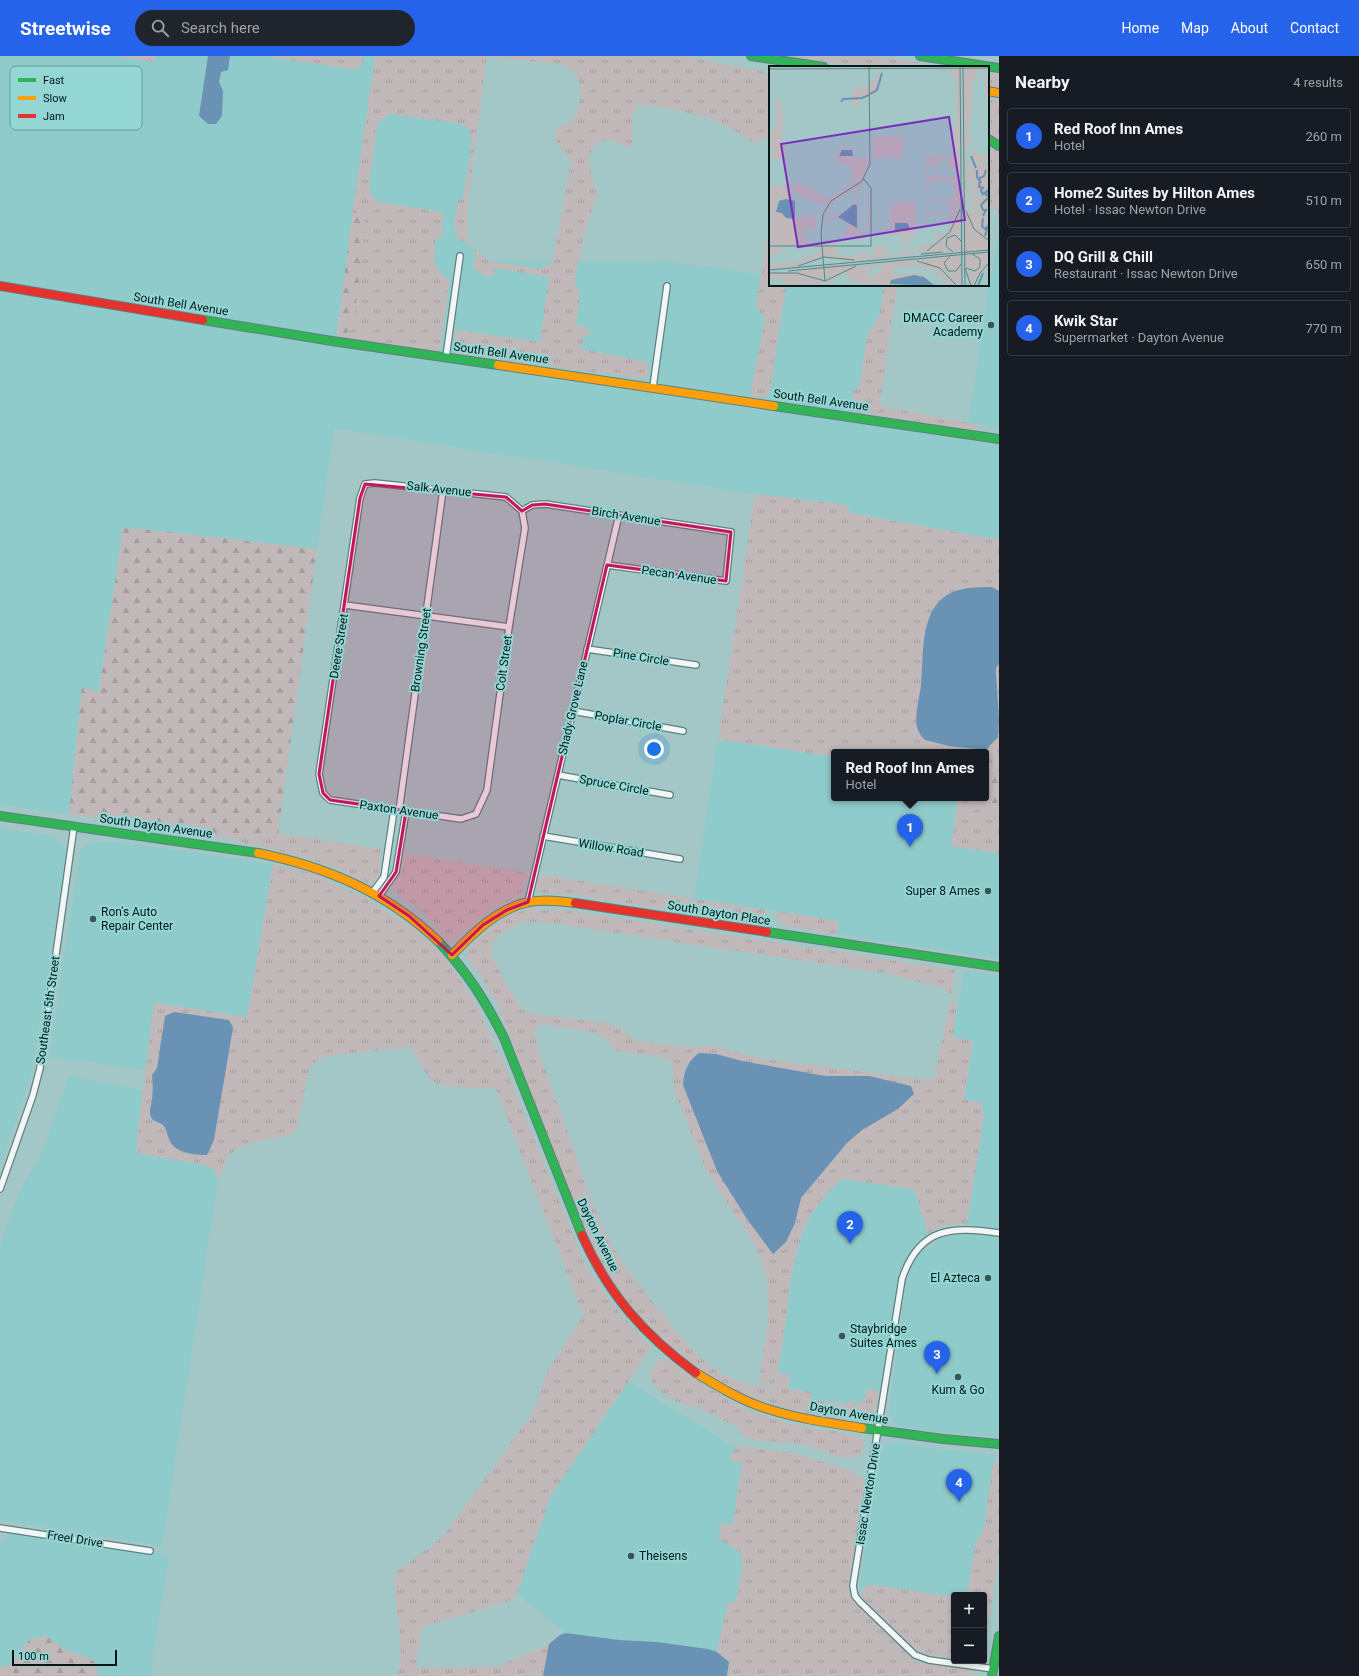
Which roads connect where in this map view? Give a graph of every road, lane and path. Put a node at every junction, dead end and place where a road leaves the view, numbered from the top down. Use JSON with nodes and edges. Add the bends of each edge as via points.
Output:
{"nodes":[{"id":1,"x":920,"y":56,"type":"edge"},
{"id":2,"x":755,"y":57,"type":"edge"},
{"id":3,"x":794,"y":66,"type":"edge"},
{"id":4,"x":817,"y":66,"type":"edge"},
{"id":5,"x":986,"y":66,"type":"edge"},
{"id":6,"x":989,"y":66,"type":"edge"},
{"id":7,"x":999,"y":68,"type":"edge"},
{"id":8,"x":989,"y":91,"type":"edge"},
{"id":9,"x":999,"y":93,"type":"edge"},
{"id":10,"x":989,"y":140,"type":"edge"},
{"id":11,"x":999,"y":146,"type":"edge"},
{"id":12,"x":460,"y":256,"type":"dead end"},
{"id":13,"x":0,"y":286,"type":"edge"},
{"id":14,"x":667,"y":286,"type":"dead end"},
{"id":15,"x":446,"y":357,"type":"junction"},
{"id":16,"x":653,"y":387,"type":"junction"},
{"id":17,"x":999,"y":439,"type":"edge"},
{"id":18,"x":443,"y":490,"type":"junction"},
{"id":19,"x":360,"y":498,"type":"joint"},
{"id":20,"x":522,"y":511,"type":"junction"},
{"id":21,"x":619,"y":515,"type":"junction"},
{"id":22,"x":731,"y":532,"type":"joint"},
{"id":23,"x":607,"y":565,"type":"junction"},
{"id":24,"x":345,"y":605,"type":"junction"},
{"id":25,"x":425,"y":616,"type":"junction"},
{"id":26,"x":509,"y":627,"type":"junction"},
{"id":27,"x":587,"y":649,"type":"junction"},
{"id":28,"x":696,"y":665,"type":"dead end"},
{"id":29,"x":572,"y":712,"type":"junction"},
{"id":30,"x":683,"y":731,"type":"dead end"},
{"id":31,"x":558,"y":775,"type":"junction"},
{"id":32,"x":323,"y":794,"type":"joint"},
{"id":33,"x":670,"y":795,"type":"dead end"},
{"id":34,"x":396,"y":810,"type":"junction"},
{"id":35,"x":406,"y":811,"type":"junction"},
{"id":36,"x":476,"y":814,"type":"joint"},
{"id":37,"x":0,"y":816,"type":"edge"},
{"id":38,"x":74,"y":826,"type":"junction"},
{"id":39,"x":543,"y":836,"type":"junction"},
{"id":40,"x":680,"y":859,"type":"dead end"},
{"id":41,"x":308,"y":864,"type":"joint"},
{"id":42,"x":376,"y":894,"type":"junction"},
{"id":43,"x":528,"y":902,"type":"junction"},
{"id":44,"x":452,"y":954,"type":"junction"},
{"id":45,"x":999,"y":967,"type":"edge"},
{"id":46,"x":0,"y":1189,"type":"edge"},
{"id":47,"x":999,"y":1233,"type":"edge"},
{"id":48,"x":878,"y":1431,"type":"junction"},
{"id":49,"x":999,"y":1444,"type":"edge"},
{"id":50,"x":0,"y":1528,"type":"edge"},
{"id":51,"x":150,"y":1551,"type":"dead end"},
{"id":52,"x":999,"y":1636,"type":"edge"},
{"id":53,"x":993,"y":1673,"type":"edge"}],
"edges":[{"from":1,"to":5,"type":"main road"},
{"from":2,"to":3,"type":"main road"},
{"from":2,"to":4,"type":"main road"},
{"from":6,"to":7,"type":"main road"},
{"from":8,"to":9,"type":"main road"},
{"from":10,"to":11,"type":"main road"},
{"from":12,"to":15,"type":"street"},
{"from":13,"to":15,"type":"main road","name":"South Bell Avenue","via":[[174,316]]},
{"from":14,"to":16,"type":"street"},
{"from":15,"to":16,"type":"main road","name":"South Bell Avenue"},
{"from":16,"to":17,"type":"main road","name":"South Bell Avenue"},
{"from":18,"to":19,"type":"street","name":"Salk Avenue","via":[[375,483],[365,484]]},
{"from":18,"to":20,"type":"street","name":"Salk Avenue","via":[[506,498]]},
{"from":18,"to":25,"type":"street","name":"Browning Street"},
{"from":19,"to":24,"type":"street","name":"Deere Street"},
{"from":20,"to":21,"type":"street","name":"Birch Avenue","via":[[532,505],[546,504]]},
{"from":20,"to":26,"type":"street","name":"Colt Street","via":[[525,528]]},
{"from":21,"to":22,"type":"street","name":"Birch Avenue"},
{"from":21,"to":23,"type":"street","name":"Shady Grove Lane"},
{"from":22,"to":23,"type":"street","name":"Pecan Avenue","via":[[726,581]]},
{"from":23,"to":27,"type":"street","name":"Shady Grove Lane"},
{"from":24,"to":25,"type":"street"},
{"from":24,"to":32,"type":"street","name":"Deere Street","via":[[319,774]]},
{"from":25,"to":26,"type":"street"},
{"from":25,"to":34,"type":"street","name":"Browning Street"},
{"from":26,"to":36,"type":"street","name":"Colt Street","via":[[487,790]]},
{"from":27,"to":28,"type":"street","name":"Pine Circle"},
{"from":27,"to":29,"type":"street","name":"Shady Grove Lane"},
{"from":29,"to":30,"type":"street","name":"Poplar Circle"},
{"from":29,"to":31,"type":"street","name":"Shady Grove Lane"},
{"from":31,"to":33,"type":"street","name":"Spruce Circle"},
{"from":31,"to":39,"type":"street","name":"Shady Grove Lane"},
{"from":32,"to":34,"type":"street","name":"Paxton Avenue","via":[[330,800]]},
{"from":34,"to":35,"type":"street","name":"Paxton Avenue"},
{"from":34,"to":42,"type":"street","name":"Browning Street","via":[[384,877]]},
{"from":35,"to":36,"type":"street","name":"Paxton Avenue","via":[[461,819]]},
{"from":35,"to":42,"type":"street","via":[[396,872]]},
{"from":37,"to":38,"type":"main road","name":"South Dayton Avenue"},
{"from":38,"to":41,"type":"main road","name":"South Dayton Avenue","via":[[281,857]]},
{"from":38,"to":46,"type":"street","name":"Southeast 5th Street","via":[[40,1068],[34,1095]]},
{"from":39,"to":40,"type":"street","name":"Willow Road"},
{"from":39,"to":43,"type":"street","name":"Shady Grove Lane"},
{"from":41,"to":42,"type":"main road","name":"Dayton Avenue","via":[[329,871]]},
{"from":42,"to":44,"type":"main road","name":"Dayton Avenue","via":[[409,916]]},
{"from":43,"to":44,"type":"main road","name":"South Dayton Place","via":[[507,910],[483,925]]},
{"from":43,"to":45,"type":"main road","name":"South Dayton Place","via":[[554,900]]},
{"from":44,"to":48,"type":"main road","name":"Dayton Avenue","via":[[469,975],[511,1051],[578,1227],[613,1293],[632,1317],[663,1348],[725,1391],[758,1406],[792,1416]]},
{"from":47,"to":48,"type":"street","name":"Issac Newton Drive","via":[[947,1230],[919,1248],[906,1265]]},
{"from":48,"to":49,"type":"main road","name":"Dayton Avenue"},
{"from":48,"to":53,"type":"street","name":"Issac Newton Drive","via":[[853,1586],[856,1596],[915,1655]]},
{"from":50,"to":51,"type":"street","name":"Freel Drive"},
{"from":52,"to":53,"type":"main road"}]}
